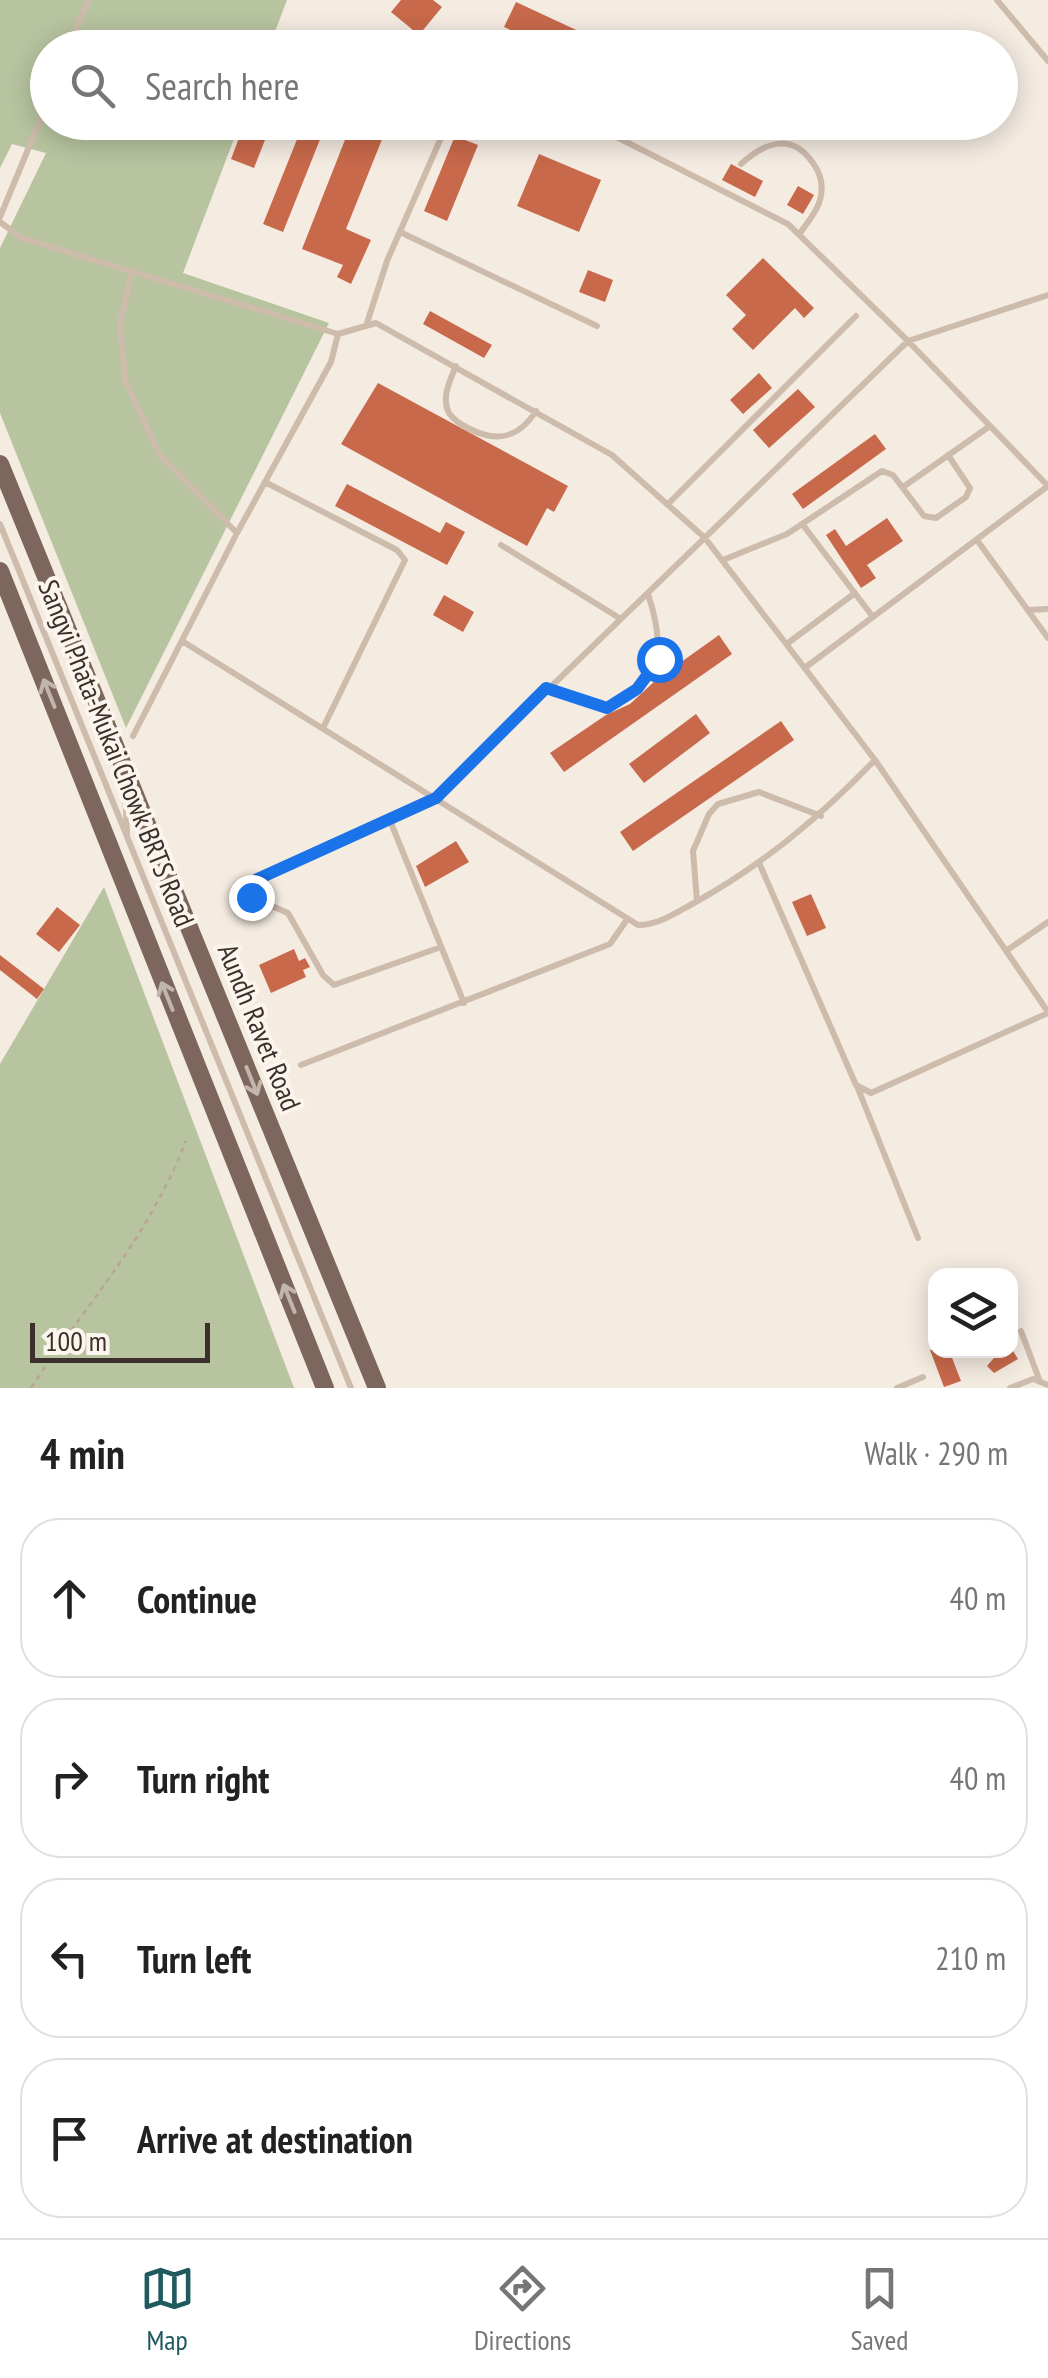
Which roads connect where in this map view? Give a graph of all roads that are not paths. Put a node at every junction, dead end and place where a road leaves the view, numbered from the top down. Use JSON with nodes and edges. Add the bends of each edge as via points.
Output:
{"nodes":[{"id":1,"x":88,"y":0,"type":"edge"},
{"id":2,"x":998,"y":0,"type":"edge"},
{"id":3,"x":76,"y":30,"type":"edge"},
{"id":4,"x":1048,"y":61,"type":"edge"},
{"id":5,"x":32,"y":140,"type":"edge"},
{"id":6,"x":440,"y":140,"type":"edge"},
{"id":7,"x":623,"y":140,"type":"edge"},
{"id":8,"x":741,"y":164,"type":"dead end"},
{"id":9,"x":0,"y":220,"type":"edge"},
{"id":10,"x":400,"y":232,"type":"junction"},
{"id":11,"x":800,"y":234,"type":"junction"},
{"id":12,"x":132,"y":272,"type":"junction"},
{"id":13,"x":1048,"y":295,"type":"edge"},
{"id":14,"x":856,"y":316,"type":"dead end"},
{"id":15,"x":367,"y":323,"type":"junction"},
{"id":16,"x":597,"y":326,"type":"dead end"},
{"id":17,"x":338,"y":334,"type":"junction"},
{"id":18,"x":908,"y":342,"type":"junction"},
{"id":19,"x":456,"y":366,"type":"junction"},
{"id":20,"x":536,"y":411,"type":"junction"},
{"id":21,"x":990,"y":426,"type":"junction"},
{"id":22,"x":948,"y":456,"type":"junction"},
{"id":23,"x":0,"y":464,"type":"edge"},
{"id":24,"x":265,"y":482,"type":"junction"},
{"id":25,"x":1048,"y":486,"type":"edge"},
{"id":26,"x":902,"y":487,"type":"junction"},
{"id":27,"x":668,"y":503,"type":"junction"},
{"id":28,"x":0,"y":524,"type":"edge"},
{"id":29,"x":803,"y":525,"type":"junction"},
{"id":30,"x":237,"y":533,"type":"junction"},
{"id":31,"x":705,"y":538,"type":"junction"},
{"id":32,"x":978,"y":540,"type":"junction"},
{"id":33,"x":500,"y":545,"type":"dead end"},
{"id":34,"x":722,"y":560,"type":"junction"},
{"id":35,"x":0,"y":571,"type":"edge"},
{"id":36,"x":648,"y":594,"type":"junction"},
{"id":37,"x":855,"y":594,"type":"junction"},
{"id":38,"x":1028,"y":610,"type":"junction"},
{"id":39,"x":1048,"y":610,"type":"edge"},
{"id":40,"x":873,"y":617,"type":"junction"},
{"id":41,"x":621,"y":619,"type":"junction"},
{"id":42,"x":1048,"y":638,"type":"edge"},
{"id":43,"x":182,"y":640,"type":"junction"},
{"id":44,"x":788,"y":643,"type":"junction"},
{"id":45,"x":806,"y":667,"type":"junction"},
{"id":46,"x":546,"y":688,"type":"junction"},
{"id":47,"x":324,"y":726,"type":"junction"},
{"id":48,"x":134,"y":736,"type":"dead end"},
{"id":49,"x":875,"y":760,"type":"junction"},
{"id":50,"x":123,"y":764,"type":"junction"},
{"id":51,"x":436,"y":798,"type":"junction"},
{"id":52,"x":822,"y":816,"type":"junction"},
{"id":53,"x":390,"y":818,"type":"junction"},
{"id":54,"x":128,"y":840,"type":"junction"},
{"id":55,"x":760,"y":865,"type":"junction"},
{"id":56,"x":697,"y":901,"type":"junction"},
{"id":57,"x":626,"y":921,"type":"junction"},
{"id":58,"x":1048,"y":922,"type":"edge"},
{"id":59,"x":441,"y":947,"type":"junction"},
{"id":60,"x":1006,"y":951,"type":"junction"},
{"id":61,"x":464,"y":1004,"type":"junction"},
{"id":62,"x":1048,"y":1012,"type":"edge"},
{"id":63,"x":301,"y":1065,"type":"dead end"},
{"id":64,"x":856,"y":1085,"type":"junction"},
{"id":65,"x":918,"y":1238,"type":"dead end"},
{"id":66,"x":1021,"y":1332,"type":"dead end"},
{"id":67,"x":923,"y":1378,"type":"dead end"},
{"id":68,"x":1039,"y":1379,"type":"junction"},
{"id":69,"x":1048,"y":1385,"type":"edge"},
{"id":70,"x":325,"y":1388,"type":"edge"},
{"id":71,"x":351,"y":1388,"type":"edge"},
{"id":72,"x":377,"y":1388,"type":"edge"},
{"id":73,"x":897,"y":1388,"type":"edge"},
{"id":74,"x":1010,"y":1388,"type":"edge"}],
"edges":[{"from":1,"to":3,"type":"lane"},
{"from":2,"to":4,"type":"lane"},
{"from":5,"to":9,"type":"lane"},
{"from":6,"to":10,"type":"lane"},
{"from":7,"to":11,"type":"lane"},
{"from":8,"to":11,"type":"lane","via":[[778,142],[806,152],[823,185]]},
{"from":9,"to":12,"type":"lane","via":[[22,238]]},
{"from":10,"to":15,"type":"lane"},
{"from":10,"to":16,"type":"lane"},
{"from":11,"to":18,"type":"lane"},
{"from":12,"to":17,"type":"lane"},
{"from":12,"to":30,"type":"lane","via":[[120,323],[125,380],[160,456]]},
{"from":13,"to":18,"type":"lane"},
{"from":14,"to":27,"type":"lane"},
{"from":15,"to":17,"type":"lane"},
{"from":15,"to":19,"type":"lane"},
{"from":17,"to":24,"type":"lane","via":[[331,362]]},
{"from":18,"to":21,"type":"lane"},
{"from":18,"to":31,"type":"lane"},
{"from":19,"to":20,"type":"lane"},
{"from":19,"to":20,"type":"lane","via":[[446,391],[449,413],[462,425],[489,439],[511,436]]},
{"from":20,"to":27,"type":"lane","via":[[612,455]]},
{"from":21,"to":22,"type":"lane"},
{"from":21,"to":25,"type":"lane"},
{"from":22,"to":26,"type":"lane"},
{"from":22,"to":26,"type":"lane","via":[[970,488],[936,518],[924,516]]},
{"from":23,"to":50,"type":"main road","name":"Aundh Ravet Road"},
{"from":24,"to":30,"type":"lane"},
{"from":24,"to":47,"type":"lane","via":[[405,560]]},
{"from":25,"to":32,"type":"lane"},
{"from":26,"to":29,"type":"lane","via":[[888,472],[876,472]]},
{"from":27,"to":31,"type":"lane"},
{"from":28,"to":54,"type":"lane","name":"Sangvi Phata-Mukai Chowk BRTS Road"},
{"from":29,"to":34,"type":"lane"},
{"from":29,"to":37,"type":"lane"},
{"from":30,"to":43,"type":"lane"},
{"from":31,"to":34,"type":"lane"},
{"from":31,"to":36,"type":"lane"},
{"from":32,"to":38,"type":"lane"},
{"from":32,"to":40,"type":"lane"},
{"from":33,"to":41,"type":"lane"},
{"from":34,"to":44,"type":"lane"},
{"from":70,"to":35,"type":"main road","one_way":true},
{"from":36,"to":41,"type":"lane"},
{"from":36,"to":46,"type":"lane","via":[[660,629],[659,659],[637,689],[607,708]]},
{"from":37,"to":40,"type":"lane"},
{"from":37,"to":44,"type":"lane"},
{"from":38,"to":39,"type":"lane"},
{"from":38,"to":42,"type":"lane"},
{"from":40,"to":45,"type":"lane"},
{"from":41,"to":46,"type":"lane"},
{"from":43,"to":47,"type":"lane"},
{"from":43,"to":48,"type":"lane"},
{"from":44,"to":45,"type":"lane"},
{"from":45,"to":49,"type":"lane"},
{"from":46,"to":51,"type":"lane"},
{"from":47,"to":51,"type":"lane"},
{"from":49,"to":52,"type":"lane"},
{"from":49,"to":60,"type":"lane"},
{"from":50,"to":54,"type":"lane"},
{"from":50,"to":72,"type":"main road","name":"Aundh Ravet Road","one_way":true},
{"from":51,"to":53,"type":"lane"},
{"from":51,"to":57,"type":"lane"},
{"from":52,"to":55,"type":"lane"},
{"from":52,"to":56,"type":"lane","via":[[759,792],[718,804],[694,850]]},
{"from":53,"to":59,"type":"lane"},
{"from":53,"to":59,"type":"lane","via":[[271,871],[251,882],[248,893],[288,913],[334,985]]},
{"from":54,"to":71,"type":"lane","name":"Sangvi Phata-Mukai Chowk BRTS Road"},
{"from":55,"to":56,"type":"lane"},
{"from":55,"to":64,"type":"lane"},
{"from":56,"to":57,"type":"lane","via":[[648,925]]},
{"from":57,"to":61,"type":"lane","via":[[610,944]]},
{"from":58,"to":60,"type":"lane"},
{"from":59,"to":61,"type":"lane"},
{"from":60,"to":62,"type":"lane"},
{"from":61,"to":63,"type":"lane"},
{"from":62,"to":64,"type":"lane","via":[[872,1093]]},
{"from":64,"to":65,"type":"lane"},
{"from":66,"to":68,"type":"lane"},
{"from":67,"to":73,"type":"lane"},
{"from":68,"to":69,"type":"lane"},
{"from":68,"to":74,"type":"lane"}]}
